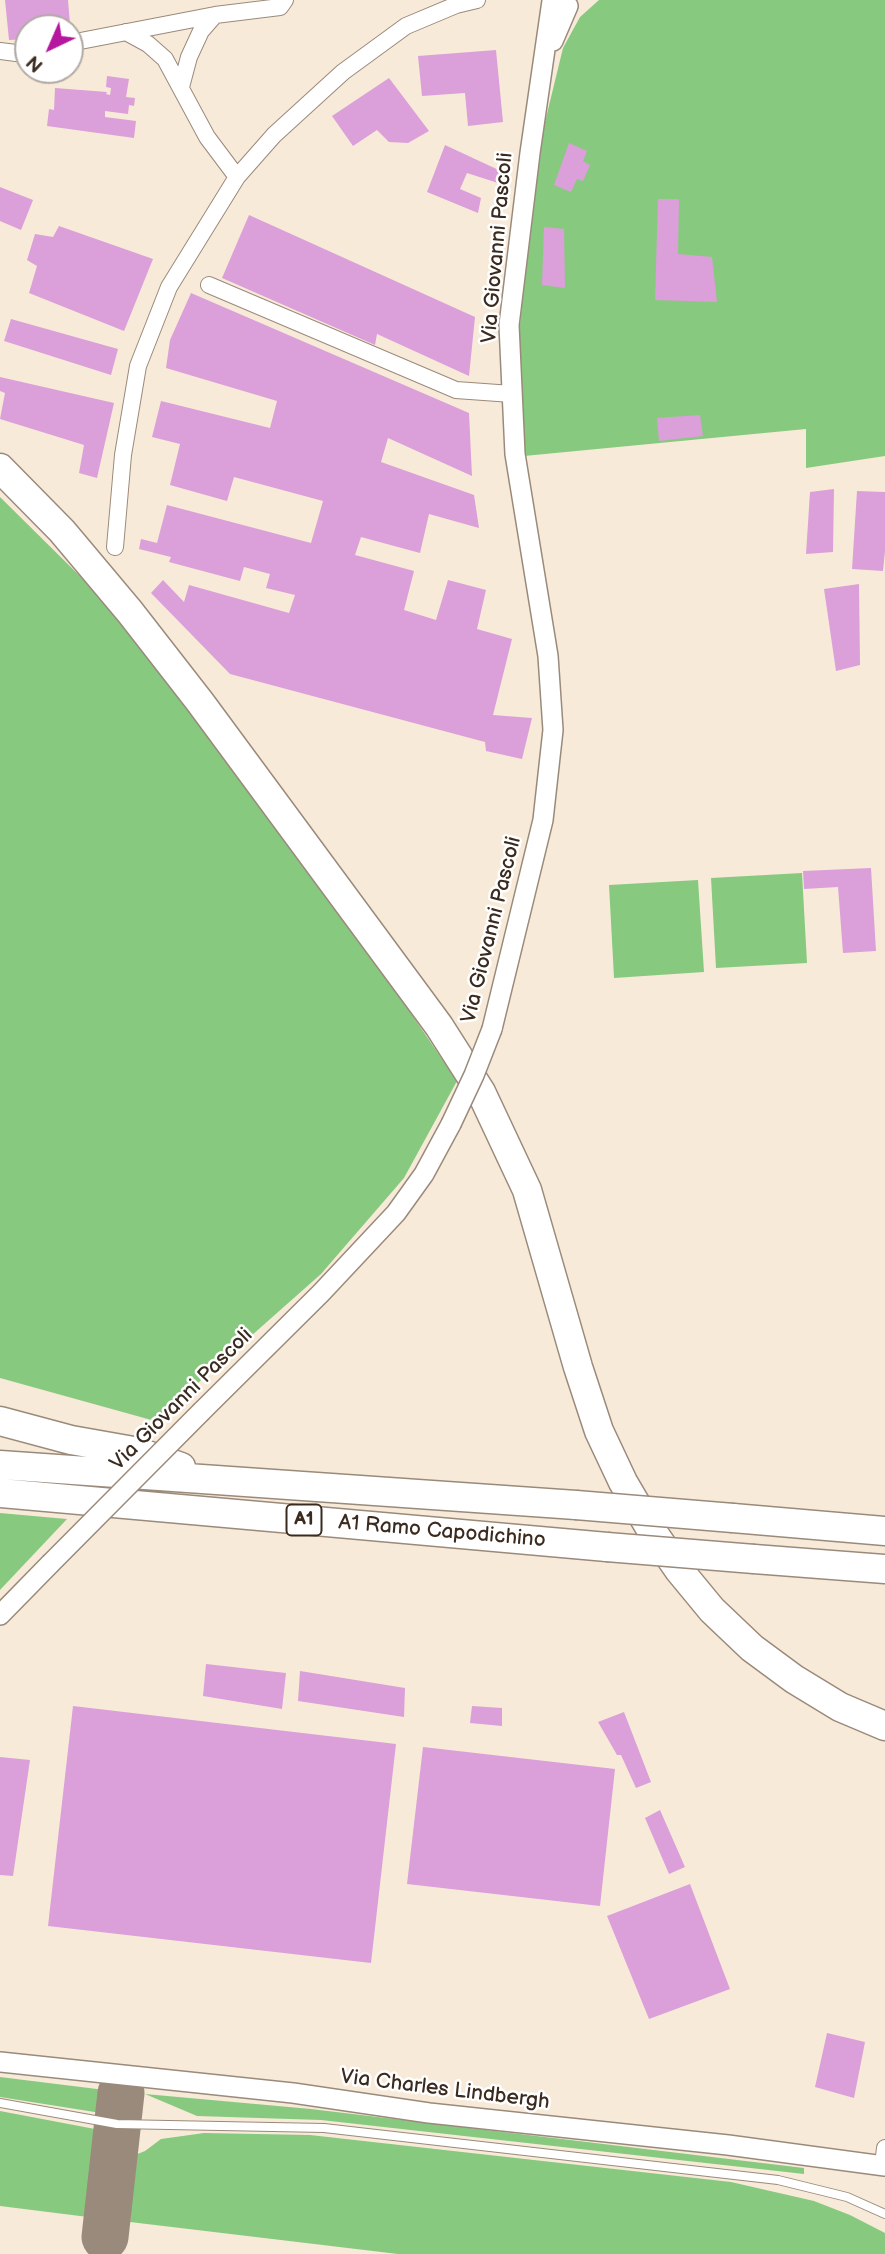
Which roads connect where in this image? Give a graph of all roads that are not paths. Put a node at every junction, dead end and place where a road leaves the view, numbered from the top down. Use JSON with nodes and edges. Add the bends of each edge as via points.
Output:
{"nodes":[{"id":1,"x":285,"y":0,"type":"edge"},
{"id":2,"x":477,"y":0,"type":"edge"},
{"id":3,"x":562,"y":2,"type":"edge"},
{"id":4,"x":215,"y":15,"type":"junction"},
{"id":5,"x":126,"y":32,"type":"junction"},
{"id":6,"x":84,"y":40,"type":"edge"},
{"id":7,"x":181,"y":87,"type":"junction"},
{"id":8,"x":237,"y":177,"type":"junction"},
{"id":9,"x":209,"y":285,"type":"dead end"},
{"id":10,"x":513,"y":394,"type":"junction"},
{"id":11,"x":0,"y":468,"type":"edge"},
{"id":12,"x":115,"y":547,"type":"dead end"},
{"id":13,"x":0,"y":1421,"type":"edge"},
{"id":14,"x":0,"y":1465,"type":"edge"},
{"id":15,"x":220,"y":1480,"type":"junction"},
{"id":16,"x":0,"y":1493,"type":"edge"},
{"id":17,"x":885,"y":1531,"type":"edge"},
{"id":18,"x":885,"y":1569,"type":"edge"},
{"id":19,"x":0,"y":1615,"type":"edge"},
{"id":20,"x":885,"y":1726,"type":"edge"},
{"id":21,"x":0,"y":2062,"type":"edge"},
{"id":22,"x":0,"y":2103,"type":"edge"},
{"id":23,"x":884,"y":2160,"type":"edge"},
{"id":24,"x":885,"y":2214,"type":"edge"}],
"edges":[{"from":1,"to":4,"type":"street","via":[[280,6]]},
{"from":2,"to":8,"type":"street","via":[[406,26],[343,72],[274,135]]},
{"from":3,"to":10,"type":"street","name":"Via Giovanni Pascoli","via":[[541,75],[509,325]]},
{"from":4,"to":5,"type":"street"},
{"from":4,"to":7,"type":"street","via":[[201,31]]},
{"from":5,"to":6,"type":"street"},
{"from":5,"to":7,"type":"street","via":[[165,59]]},
{"from":7,"to":8,"type":"street","via":[[206,136]]},
{"from":8,"to":12,"type":"street","via":[[169,287],[138,366],[123,454]]},
{"from":9,"to":10,"type":"street","via":[[456,390]]},
{"from":10,"to":19,"type":"street","name":"Via Giovanni Pascoli","bridge":true,"via":[[515,454],[548,656],[553,730],[543,820],[492,1028],[474,1075],[424,1174],[396,1213]]},
{"from":11,"to":20,"type":"highway","via":[[62,531],[200,702],[431,1016],[481,1092],[527,1190],[599,1431],[623,1482],[679,1570],[752,1648],[840,1707]]},
{"from":13,"to":15,"type":"highway","via":[[139,1452]]},
{"from":14,"to":15,"type":"highway","name":"A1 Ramo Capodichino","number":"A1"},
{"from":15,"to":17,"type":"highway","name":"A1 Ramo Capodichino","number":"A1","bridge":true},
{"from":16,"to":18,"type":"highway","name":"A1 Ramo Capodichino","number":"A1","bridge":true},
{"from":21,"to":23,"type":"street","name":"Via Charles Lindbergh"},
{"from":22,"to":24,"type":"lane","via":[[117,2123],[324,2128],[765,2178],[847,2197]]}]}
